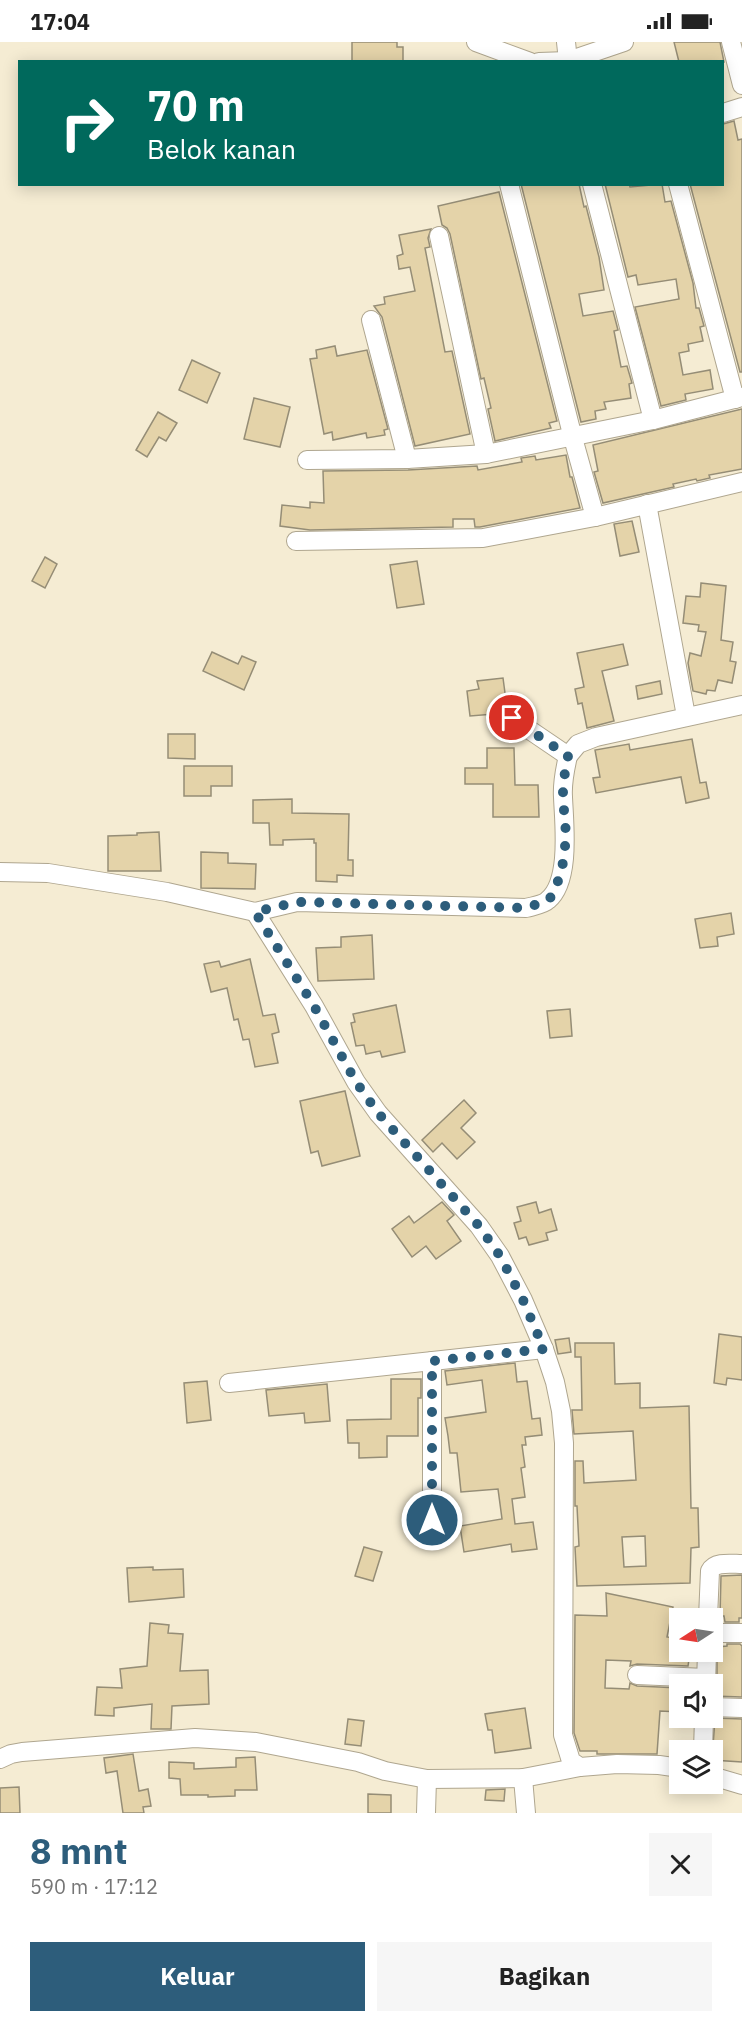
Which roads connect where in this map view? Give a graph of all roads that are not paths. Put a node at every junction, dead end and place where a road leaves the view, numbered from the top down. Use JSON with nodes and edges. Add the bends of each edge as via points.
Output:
{"nodes":[{"id":1,"x":476,"y":42,"type":"edge"},
{"id":2,"x":566,"y":42,"type":"edge"},
{"id":3,"x":624,"y":42,"type":"edge"},
{"id":4,"x":731,"y":42,"type":"edge"},
{"id":5,"x":525,"y":60,"type":"edge"},
{"id":6,"x":568,"y":60,"type":"edge"},
{"id":7,"x":571,"y":60,"type":"edge"},
{"id":8,"x":742,"y":85,"type":"edge"},
{"id":9,"x":742,"y":107,"type":"edge"},
{"id":10,"x":724,"y":113,"type":"edge"},
{"id":11,"x":510,"y":186,"type":"edge"},
{"id":12,"x":593,"y":186,"type":"edge"},
{"id":13,"x":679,"y":186,"type":"edge"},
{"id":14,"x":439,"y":236,"type":"dead end"},
{"id":15,"x":371,"y":320,"type":"dead end"},
{"id":16,"x":739,"y":398,"type":"edge"},
{"id":17,"x":653,"y":420,"type":"junction"},
{"id":18,"x":573,"y":438,"type":"junction"},
{"id":19,"x":486,"y":454,"type":"junction"},
{"id":20,"x":406,"y":459,"type":"junction"},
{"id":21,"x":307,"y":460,"type":"dead end"},
{"id":22,"x":742,"y":482,"type":"edge"},
{"id":23,"x":647,"y":504,"type":"junction"},
{"id":24,"x":595,"y":517,"type":"junction"},
{"id":25,"x":296,"y":541,"type":"dead end"},
{"id":26,"x":742,"y":705,"type":"edge"},
{"id":27,"x":686,"y":717,"type":"junction"},
{"id":28,"x":512,"y":718,"type":"dead end"},
{"id":29,"x":568,"y":756,"type":"junction"},
{"id":30,"x":0,"y":872,"type":"edge"},
{"id":31,"x":255,"y":912,"type":"junction"},
{"id":32,"x":544,"y":1349,"type":"junction"},
{"id":33,"x":432,"y":1361,"type":"junction"},
{"id":34,"x":229,"y":1383,"type":"dead end"},
{"id":35,"x":432,"y":1520,"type":"dead end"},
{"id":36,"x":742,"y":1564,"type":"edge"},
{"id":37,"x":708,"y":1608,"type":"edge"},
{"id":38,"x":723,"y":1633,"type":"edge"},
{"id":39,"x":742,"y":1633,"type":"edge"},
{"id":40,"x":637,"y":1675,"type":"dead end"},
{"id":41,"x":669,"y":1678,"type":"edge"},
{"id":42,"x":723,"y":1707,"type":"edge"},
{"id":43,"x":742,"y":1708,"type":"edge"},
{"id":44,"x":0,"y":1759,"type":"edge"},
{"id":45,"x":669,"y":1766,"type":"edge"},
{"id":46,"x":580,"y":1767,"type":"junction"},
{"id":47,"x":523,"y":1778,"type":"junction"},
{"id":48,"x":427,"y":1779,"type":"junction"},
{"id":49,"x":723,"y":1779,"type":"edge"},
{"id":50,"x":742,"y":1785,"type":"edge"},
{"id":51,"x":426,"y":1813,"type":"edge"},
{"id":52,"x":526,"y":1813,"type":"edge"}],
"edges":[{"from":1,"to":5,"type":"street"},
{"from":2,"to":6,"type":"street"},
{"from":3,"to":7,"type":"street"},
{"from":4,"to":8,"type":"street"},
{"from":9,"to":10,"type":"street"},
{"from":11,"to":18,"type":"street"},
{"from":12,"to":17,"type":"street"},
{"from":13,"to":16,"type":"street"},
{"from":14,"to":19,"type":"street"},
{"from":15,"to":20,"type":"street"},
{"from":16,"to":17,"type":"street"},
{"from":17,"to":18,"type":"street"},
{"from":18,"to":19,"type":"street"},
{"from":18,"to":24,"type":"street"},
{"from":19,"to":20,"type":"street"},
{"from":20,"to":21,"type":"street"},
{"from":22,"to":23,"type":"street"},
{"from":23,"to":24,"type":"street"},
{"from":23,"to":27,"type":"street"},
{"from":24,"to":25,"type":"street","via":[[483,538]]},
{"from":26,"to":27,"type":"street"},
{"from":27,"to":29,"type":"street","via":[[596,737],[578,744]]},
{"from":28,"to":29,"type":"street"},
{"from":29,"to":31,"type":"street","via":[[562,796],[566,842],[561,873],[549,900],[539,905],[526,908],[297,902]]},
{"from":30,"to":31,"type":"street","via":[[60,875],[167,892]]},
{"from":31,"to":32,"type":"street","via":[[378,1113],[479,1226],[500,1256]]},
{"from":32,"to":33,"type":"street"},
{"from":32,"to":46,"type":"street","via":[[555,1382],[564,1443],[563,1735],[571,1761]]},
{"from":33,"to":34,"type":"street"},
{"from":33,"to":35,"type":"street"},
{"from":36,"to":37,"type":"street","via":[[712,1567]]},
{"from":38,"to":39,"type":"street"},
{"from":40,"to":41,"type":"street"},
{"from":42,"to":43,"type":"street"},
{"from":44,"to":48,"type":"street","via":[[22,1752],[195,1738],[256,1742]]},
{"from":45,"to":46,"type":"street"},
{"from":46,"to":47,"type":"street"},
{"from":47,"to":48,"type":"street"},
{"from":47,"to":52,"type":"street"},
{"from":48,"to":51,"type":"street"},
{"from":49,"to":50,"type":"street"}]}
